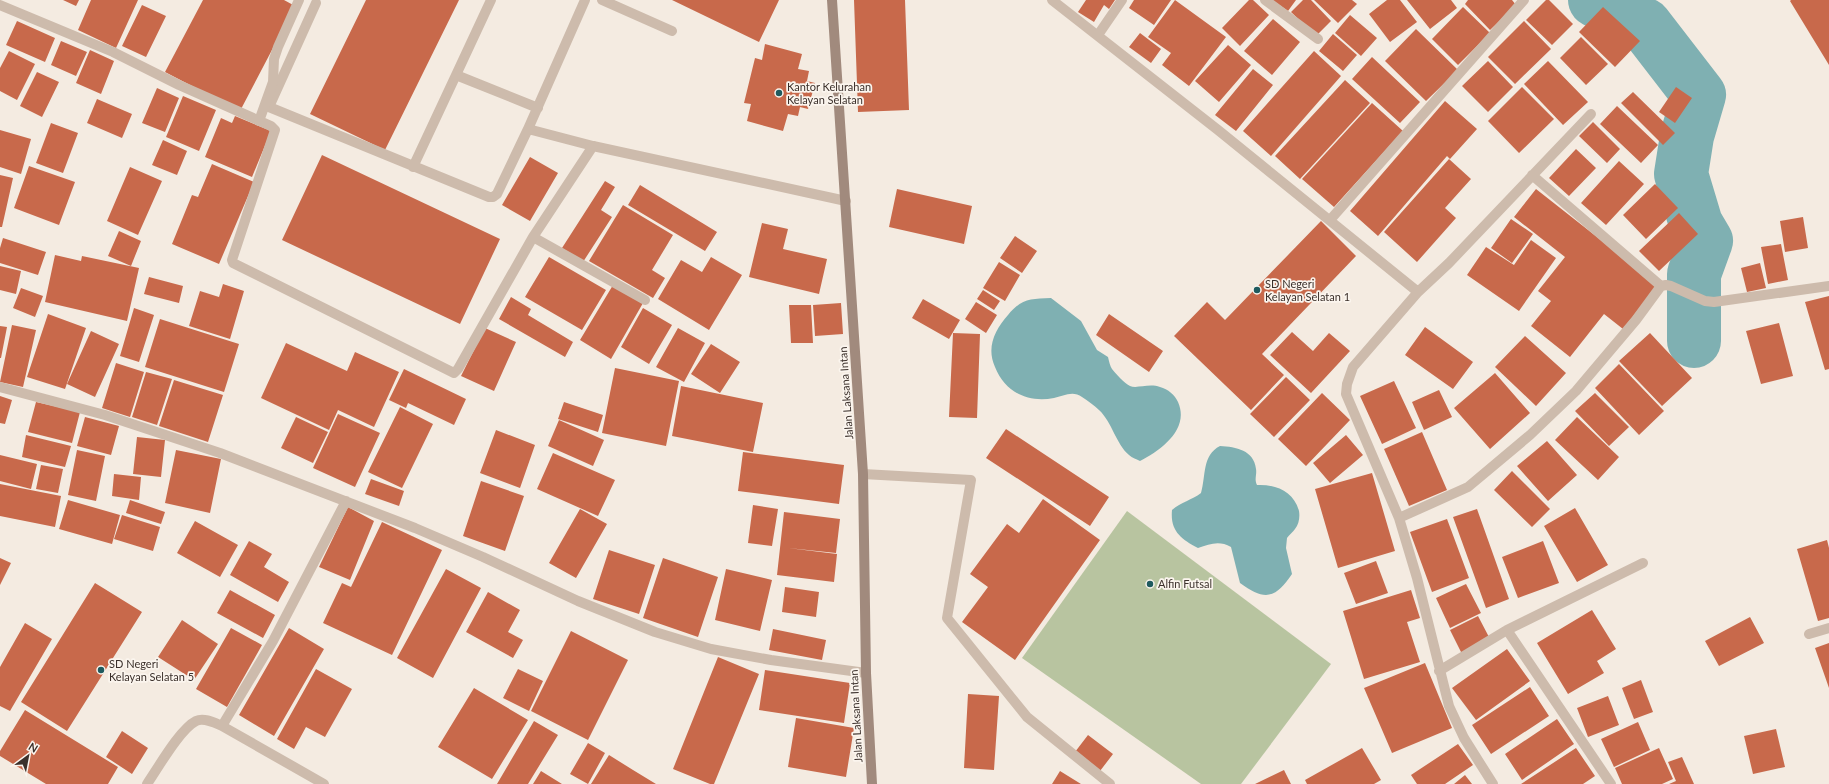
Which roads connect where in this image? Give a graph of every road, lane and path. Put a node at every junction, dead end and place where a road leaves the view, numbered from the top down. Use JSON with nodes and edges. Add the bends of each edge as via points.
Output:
{"nodes":[{"id":1,"x":299,"y":0,"type":"edge"},
{"id":2,"x":491,"y":0,"type":"edge"},
{"id":3,"x":585,"y":0,"type":"edge"},
{"id":4,"x":602,"y":0,"type":"edge"},
{"id":5,"x":832,"y":0,"type":"edge"},
{"id":6,"x":1052,"y":0,"type":"edge"},
{"id":7,"x":1122,"y":0,"type":"edge"},
{"id":8,"x":1265,"y":0,"type":"edge"},
{"id":9,"x":1524,"y":0,"type":"edge"},
{"id":10,"x":316,"y":3,"type":"dead end"},
{"id":11,"x":0,"y":5,"type":"edge"},
{"id":12,"x":672,"y":31,"type":"dead end"},
{"id":13,"x":1098,"y":35,"type":"junction"},
{"id":14,"x":1318,"y":39,"type":"dead end"},
{"id":15,"x":456,"y":75,"type":"junction"},
{"id":16,"x":538,"y":108,"type":"junction"},
{"id":17,"x":1591,"y":114,"type":"dead end"},
{"id":18,"x":259,"y":121,"type":"junction"},
{"id":19,"x":528,"y":129,"type":"junction"},
{"id":20,"x":593,"y":146,"type":"junction"},
{"id":21,"x":413,"y":166,"type":"junction"},
{"id":22,"x":1532,"y":175,"type":"junction"},
{"id":23,"x":846,"y":201,"type":"junction"},
{"id":24,"x":1330,"y":220,"type":"junction"},
{"id":25,"x":533,"y":237,"type":"junction"},
{"id":26,"x":1666,"y":286,"type":"junction"},
{"id":27,"x":1829,"y":286,"type":"edge"},
{"id":28,"x":1418,"y":292,"type":"junction"},
{"id":29,"x":645,"y":300,"type":"dead end"},
{"id":30,"x":0,"y":387,"type":"edge"},
{"id":31,"x":864,"y":474,"type":"junction"},
{"id":32,"x":346,"y":501,"type":"junction"},
{"id":33,"x":1399,"y":518,"type":"junction"},
{"id":34,"x":1643,"y":563,"type":"dead end"},
{"id":35,"x":1829,"y":628,"type":"edge"},
{"id":36,"x":1507,"y":630,"type":"junction"},
{"id":37,"x":1809,"y":634,"type":"dead end"},
{"id":38,"x":1439,"y":671,"type":"junction"},
{"id":39,"x":866,"y":672,"type":"junction"},
{"id":40,"x":222,"y":726,"type":"junction"},
{"id":41,"x":147,"y":784,"type":"edge"},
{"id":42,"x":324,"y":784,"type":"edge"},
{"id":43,"x":872,"y":784,"type":"edge"},
{"id":44,"x":1110,"y":784,"type":"edge"},
{"id":45,"x":1493,"y":784,"type":"edge"},
{"id":46,"x":1611,"y":784,"type":"edge"}],
"edges":[{"from":1,"to":18,"type":"street","via":[[274,59],[273,82]]},
{"from":2,"to":15,"type":"street"},
{"from":3,"to":16,"type":"street"},
{"from":4,"to":12,"type":"street"},
{"from":5,"to":23,"type":"street","name":"Jalan Laksana Intan"},
{"from":6,"to":13,"type":"street"},
{"from":7,"to":13,"type":"street"},
{"from":8,"to":14,"type":"street"},
{"from":9,"to":24,"type":"street"},
{"from":10,"to":21,"type":"street","via":[[269,107]]},
{"from":11,"to":18,"type":"street","via":[[106,48]]},
{"from":13,"to":24,"type":"street"},
{"from":15,"to":16,"type":"street"},
{"from":15,"to":21,"type":"street"},
{"from":16,"to":19,"type":"street"},
{"from":17,"to":22,"type":"street"},
{"from":18,"to":25,"type":"street","via":[[275,130],[232,260],[233,264],[454,373]]},
{"from":19,"to":20,"type":"street"},
{"from":19,"to":21,"type":"street","via":[[497,194],[493,197]]},
{"from":20,"to":23,"type":"street"},
{"from":20,"to":25,"type":"street"},
{"from":22,"to":26,"type":"street"},
{"from":22,"to":28,"type":"street"},
{"from":23,"to":31,"type":"street","name":"Jalan Laksana Intan"},
{"from":24,"to":28,"type":"street"},
{"from":25,"to":29,"type":"street"},
{"from":26,"to":27,"type":"street","via":[[1714,302]]},
{"from":26,"to":33,"type":"street","via":[[1576,391],[1530,435],[1468,487]]},
{"from":28,"to":33,"type":"street","via":[[1353,368],[1346,394]]},
{"from":30,"to":32,"type":"street","via":[[105,415],[220,453]]},
{"from":31,"to":39,"type":"street","name":"Jalan Laksana Intan"},
{"from":31,"to":44,"type":"street","via":[[971,480],[948,618],[1026,717]]},
{"from":32,"to":39,"type":"street","via":[[484,557],[655,632],[710,649]]},
{"from":32,"to":40,"type":"street","via":[[273,641]]},
{"from":33,"to":38,"type":"street","via":[[1417,578]]},
{"from":34,"to":36,"type":"street"},
{"from":35,"to":37,"type":"street"},
{"from":36,"to":38,"type":"street"},
{"from":36,"to":46,"type":"street"},
{"from":38,"to":45,"type":"street","via":[[1449,706],[1464,738]]},
{"from":39,"to":43,"type":"street","name":"Jalan Laksana Intan"},
{"from":40,"to":41,"type":"street","via":[[206,720],[197,720],[184,731]]},
{"from":40,"to":42,"type":"street"}]}
